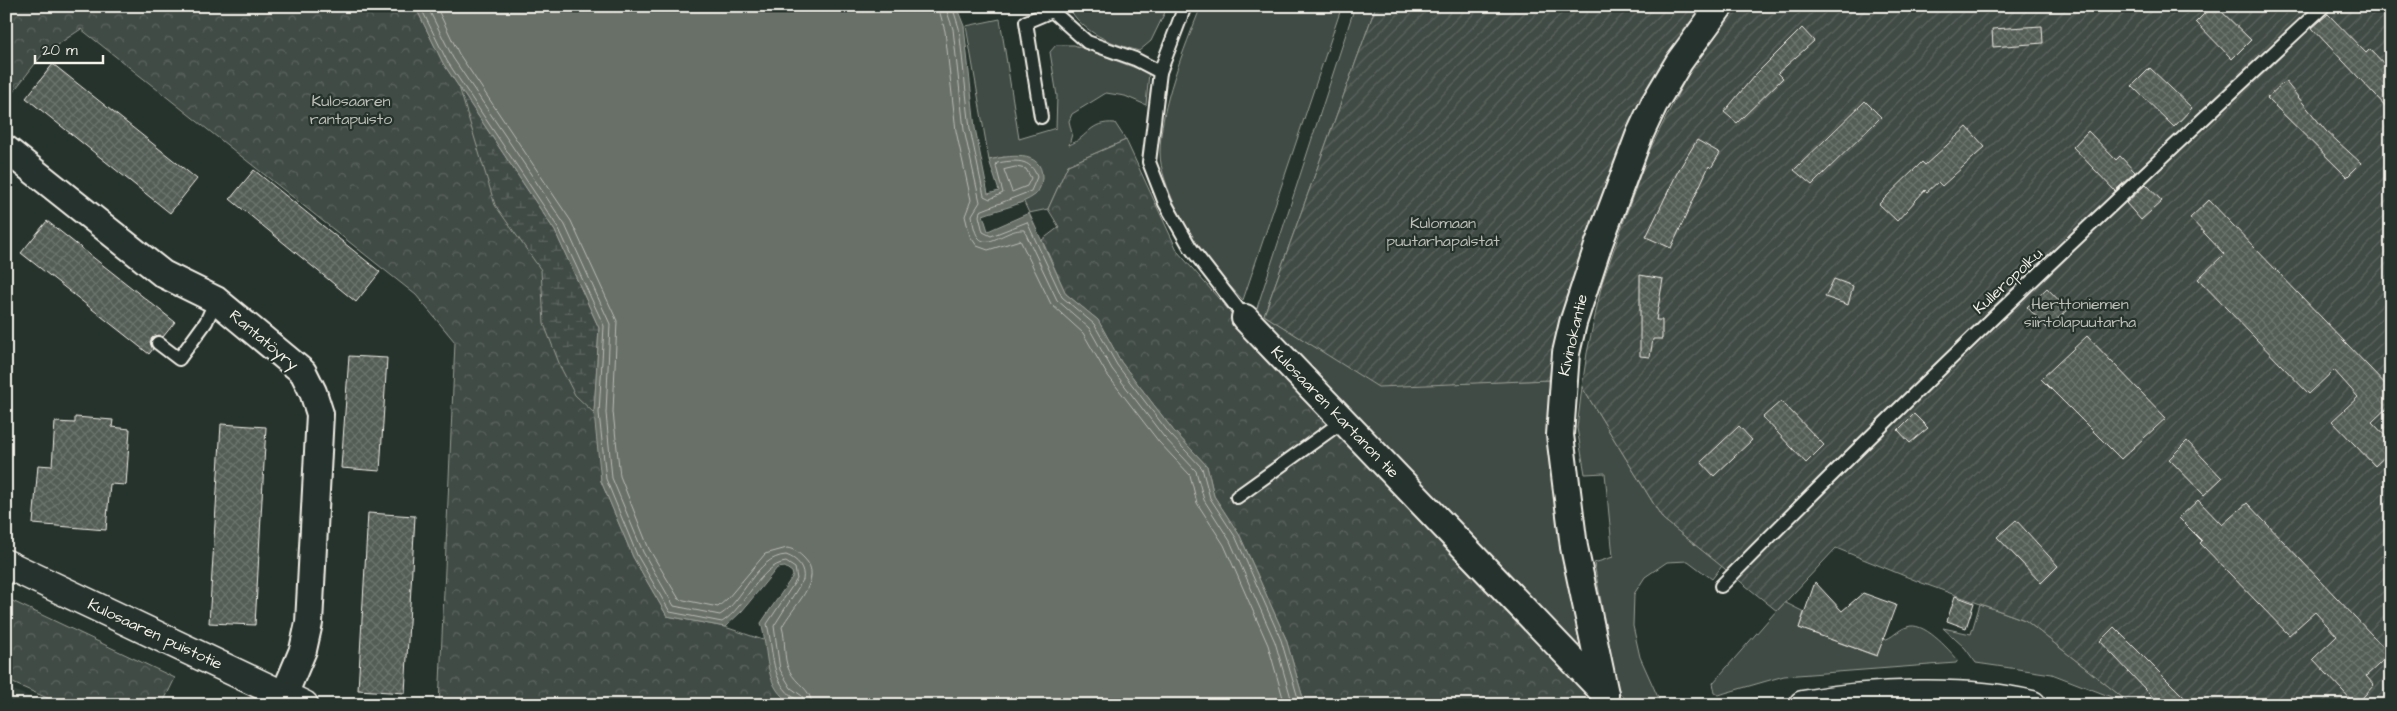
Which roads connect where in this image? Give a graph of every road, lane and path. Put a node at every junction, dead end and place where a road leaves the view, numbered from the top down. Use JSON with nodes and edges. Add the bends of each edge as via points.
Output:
{"nodes":[{"id":1,"x":1185,"y":6,"type":"edge"},
{"id":2,"x":1720,"y":6,"type":"edge"},
{"id":3,"x":2324,"y":6,"type":"edge"},
{"id":4,"x":1051,"y":9,"type":"edge"},
{"id":5,"x":1160,"y":72,"type":"junction"},
{"id":6,"x":1041,"y":117,"type":"dead end"},
{"id":7,"x":6,"y":149,"type":"edge"},
{"id":8,"x":216,"y":300,"type":"junction"},
{"id":9,"x":1245,"y":318,"type":"joint"},
{"id":10,"x":158,"y":343,"type":"dead end"},
{"id":11,"x":1344,"y":421,"type":"junction"},
{"id":12,"x":1237,"y":497,"type":"dead end"},
{"id":13,"x":6,"y":564,"type":"edge"},
{"id":14,"x":1721,"y":586,"type":"dead end"},
{"id":15,"x":1611,"y":699,"type":"edge"},
{"id":16,"x":294,"y":700,"type":"edge"},
{"id":17,"x":1803,"y":705,"type":"edge"},
{"id":18,"x":2032,"y":705,"type":"edge"}],
"edges":[{"from":1,"to":5,"type":"lane","name":"Kulosaaren kartanon tie"},
{"from":2,"to":15,"type":"street","name":"Kivinokantie","via":[[1679,62],[1639,136],[1599,243],[1566,353],[1560,435],[1574,547]]},
{"from":3,"to":14,"type":"lane","name":"Kulleropolku","via":[[1951,357]]},
{"from":4,"to":5,"type":"lane","via":[[1087,42],[1135,59]]},
{"from":4,"to":6,"type":"lane","via":[[1026,22]]},
{"from":5,"to":9,"type":"lane","name":"Kulosaaren kartanon tie","via":[[1149,162],[1165,203],[1190,247]]},
{"from":7,"to":8,"type":"street","name":"Rantatöyry","via":[[163,274]]},
{"from":8,"to":10,"type":"lane","via":[[206,322],[179,359]]},
{"from":8,"to":16,"type":"street","name":"Rantatöyry","via":[[303,372],[320,414],[309,623]]},
{"from":9,"to":11,"type":"street","name":"Kulosaaren kartanon tie"},
{"from":11,"to":12,"type":"lane"},
{"from":11,"to":15,"type":"street","name":"Kulosaaren kartanon tie"},
{"from":13,"to":16,"type":"street","name":"Kulosaaren puistotie"},
{"from":17,"to":18,"type":"street","via":[[1869,697],[1918,696],[1979,698]]}]}
